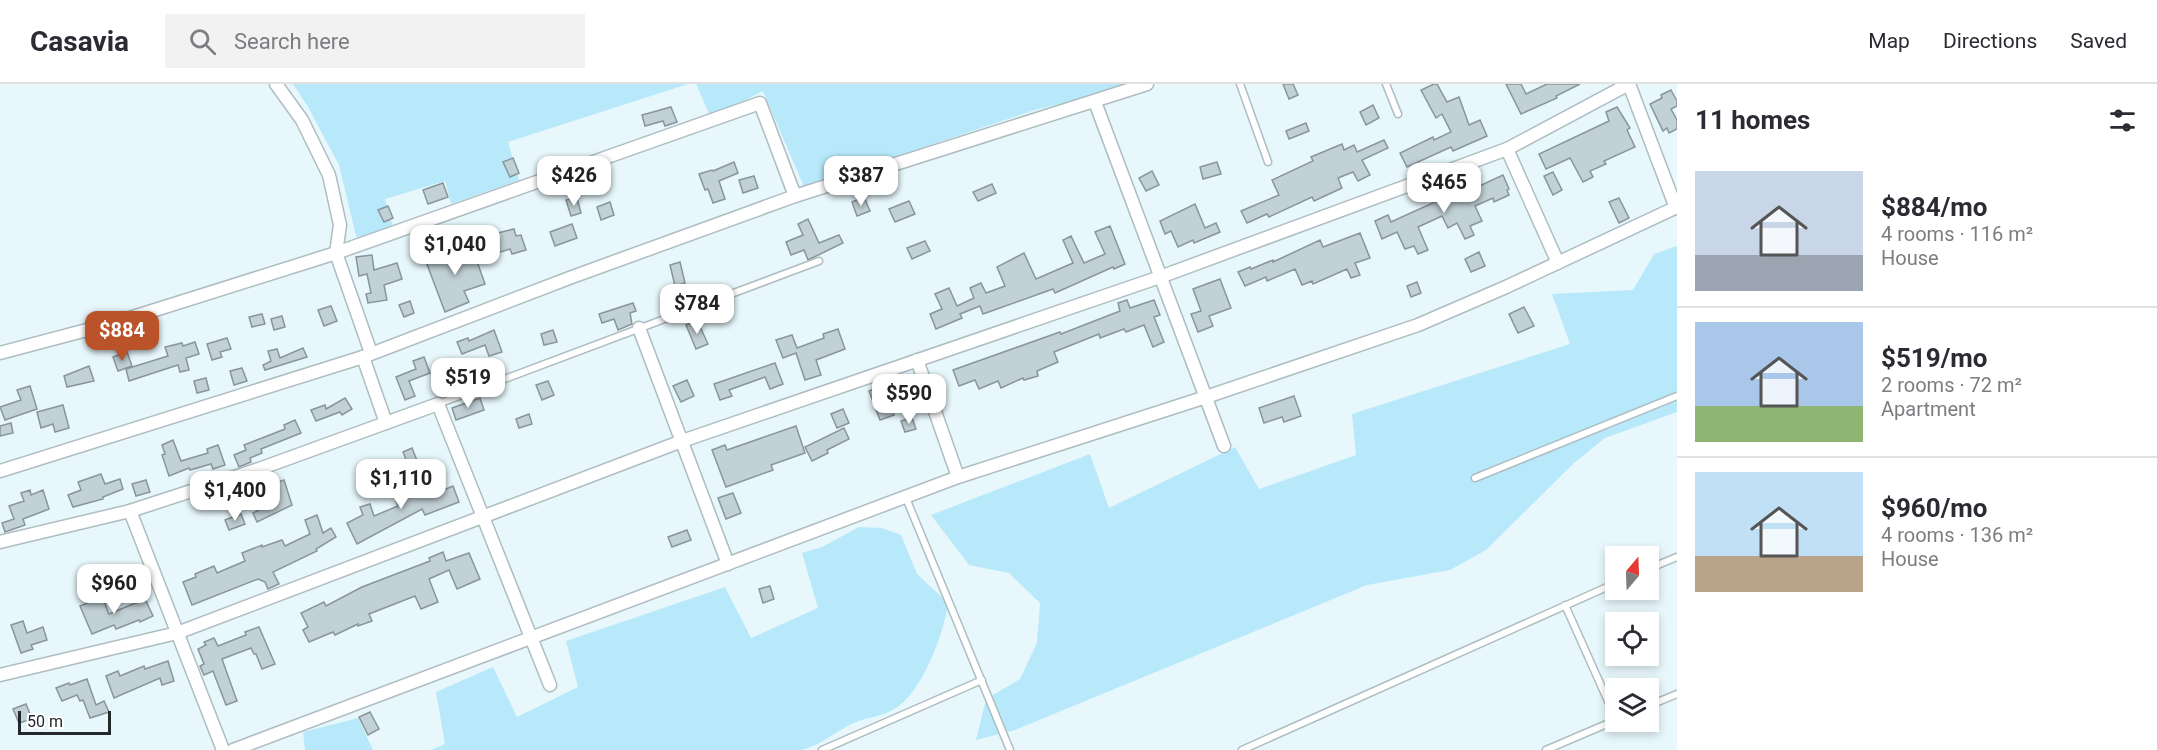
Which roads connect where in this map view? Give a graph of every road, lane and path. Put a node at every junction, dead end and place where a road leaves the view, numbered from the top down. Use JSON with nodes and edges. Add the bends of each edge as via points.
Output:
{"nodes":[{"id":1,"x":276,"y":84,"type":"edge"},
{"id":2,"x":1147,"y":84,"type":"edge"},
{"id":3,"x":1240,"y":84,"type":"edge"},
{"id":4,"x":1386,"y":84,"type":"edge"},
{"id":5,"x":1629,"y":84,"type":"edge"},
{"id":6,"x":1095,"y":102,"type":"junction"},
{"id":7,"x":1398,"y":114,"type":"dead end"},
{"id":8,"x":1507,"y":149,"type":"junction"},
{"id":9,"x":1268,"y":162,"type":"dead end"},
{"id":10,"x":795,"y":196,"type":"junction"},
{"id":11,"x":1677,"y":207,"type":"edge"},
{"id":12,"x":336,"y":253,"type":"junction"},
{"id":13,"x":819,"y":261,"type":"dead end"},
{"id":14,"x":1558,"y":262,"type":"junction"},
{"id":15,"x":1160,"y":277,"type":"junction"},
{"id":16,"x":639,"y":328,"type":"junction"},
{"id":17,"x":0,"y":353,"type":"edge"},
{"id":18,"x":367,"y":355,"type":"junction"},
{"id":19,"x":917,"y":360,"type":"junction"},
{"id":20,"x":1677,"y":396,"type":"edge"},
{"id":21,"x":1206,"y":397,"type":"junction"},
{"id":22,"x":438,"y":404,"type":"junction"},
{"id":23,"x":386,"y":423,"type":"junction"},
{"id":24,"x":682,"y":441,"type":"junction"},
{"id":25,"x":1224,"y":446,"type":"dead end"},
{"id":26,"x":0,"y":471,"type":"edge"},
{"id":27,"x":958,"y":477,"type":"junction"},
{"id":28,"x":1475,"y":478,"type":"dead end"},
{"id":29,"x":906,"y":498,"type":"junction"},
{"id":30,"x":130,"y":511,"type":"junction"},
{"id":31,"x":483,"y":516,"type":"junction"},
{"id":32,"x":0,"y":542,"type":"edge"},
{"id":33,"x":1677,"y":557,"type":"edge"},
{"id":34,"x":728,"y":564,"type":"junction"},
{"id":35,"x":1659,"y":564,"type":"edge"},
{"id":36,"x":1605,"y":588,"type":"edge"},
{"id":37,"x":1565,"y":605,"type":"junction"},
{"id":38,"x":177,"y":633,"type":"junction"},
{"id":39,"x":531,"y":637,"type":"junction"},
{"id":40,"x":0,"y":675,"type":"edge"},
{"id":41,"x":982,"y":680,"type":"junction"},
{"id":42,"x":550,"y":685,"type":"dead end"},
{"id":43,"x":1677,"y":694,"type":"edge"},
{"id":44,"x":1605,"y":695,"type":"edge"},
{"id":45,"x":1659,"y":701,"type":"edge"},
{"id":46,"x":1605,"y":725,"type":"edge"},
{"id":47,"x":223,"y":750,"type":"edge"},
{"id":48,"x":233,"y":750,"type":"edge"},
{"id":49,"x":822,"y":750,"type":"edge"},
{"id":50,"x":1010,"y":750,"type":"edge"},
{"id":51,"x":1242,"y":750,"type":"edge"},
{"id":52,"x":1546,"y":750,"type":"edge"}],
"edges":[{"from":1,"to":12,"type":"street","via":[[302,120],[329,175],[339,225]]},
{"from":2,"to":6,"type":"street"},
{"from":3,"to":9,"type":"lane"},
{"from":4,"to":7,"type":"lane"},
{"from":5,"to":8,"type":"street"},
{"from":5,"to":11,"type":"street"},
{"from":6,"to":10,"type":"street"},
{"from":6,"to":15,"type":"street"},
{"from":8,"to":14,"type":"street"},
{"from":8,"to":15,"type":"street"},
{"from":10,"to":12,"type":"street","via":[[759,103]]},
{"from":10,"to":18,"type":"street"},
{"from":11,"to":14,"type":"street"},
{"from":12,"to":17,"type":"street","via":[[117,322]]},
{"from":12,"to":18,"type":"street"},
{"from":13,"to":16,"type":"lane"},
{"from":14,"to":21,"type":"street","via":[[1418,325]]},
{"from":15,"to":19,"type":"street"},
{"from":15,"to":21,"type":"street"},
{"from":16,"to":22,"type":"lane"},
{"from":16,"to":24,"type":"street"},
{"from":18,"to":23,"type":"street"},
{"from":18,"to":26,"type":"street"},
{"from":19,"to":24,"type":"street"},
{"from":19,"to":27,"type":"street"},
{"from":20,"to":28,"type":"lane"},
{"from":21,"to":25,"type":"street"},
{"from":21,"to":27,"type":"street"},
{"from":22,"to":23,"type":"street"},
{"from":22,"to":31,"type":"street"},
{"from":23,"to":30,"type":"street"},
{"from":24,"to":31,"type":"street"},
{"from":24,"to":34,"type":"street"},
{"from":27,"to":29,"type":"street"},
{"from":29,"to":34,"type":"street"},
{"from":29,"to":41,"type":"lane"},
{"from":30,"to":32,"type":"street"},
{"from":30,"to":38,"type":"street"},
{"from":31,"to":38,"type":"street"},
{"from":31,"to":39,"type":"street"},
{"from":33,"to":35,"type":"lane"},
{"from":34,"to":39,"type":"street"},
{"from":36,"to":37,"type":"lane"},
{"from":37,"to":44,"type":"lane"},
{"from":37,"to":51,"type":"lane"},
{"from":38,"to":40,"type":"street"},
{"from":38,"to":47,"type":"street"},
{"from":39,"to":42,"type":"street"},
{"from":39,"to":48,"type":"street"},
{"from":41,"to":49,"type":"lane"},
{"from":41,"to":50,"type":"lane"},
{"from":43,"to":45,"type":"lane"},
{"from":46,"to":52,"type":"lane"}]}
